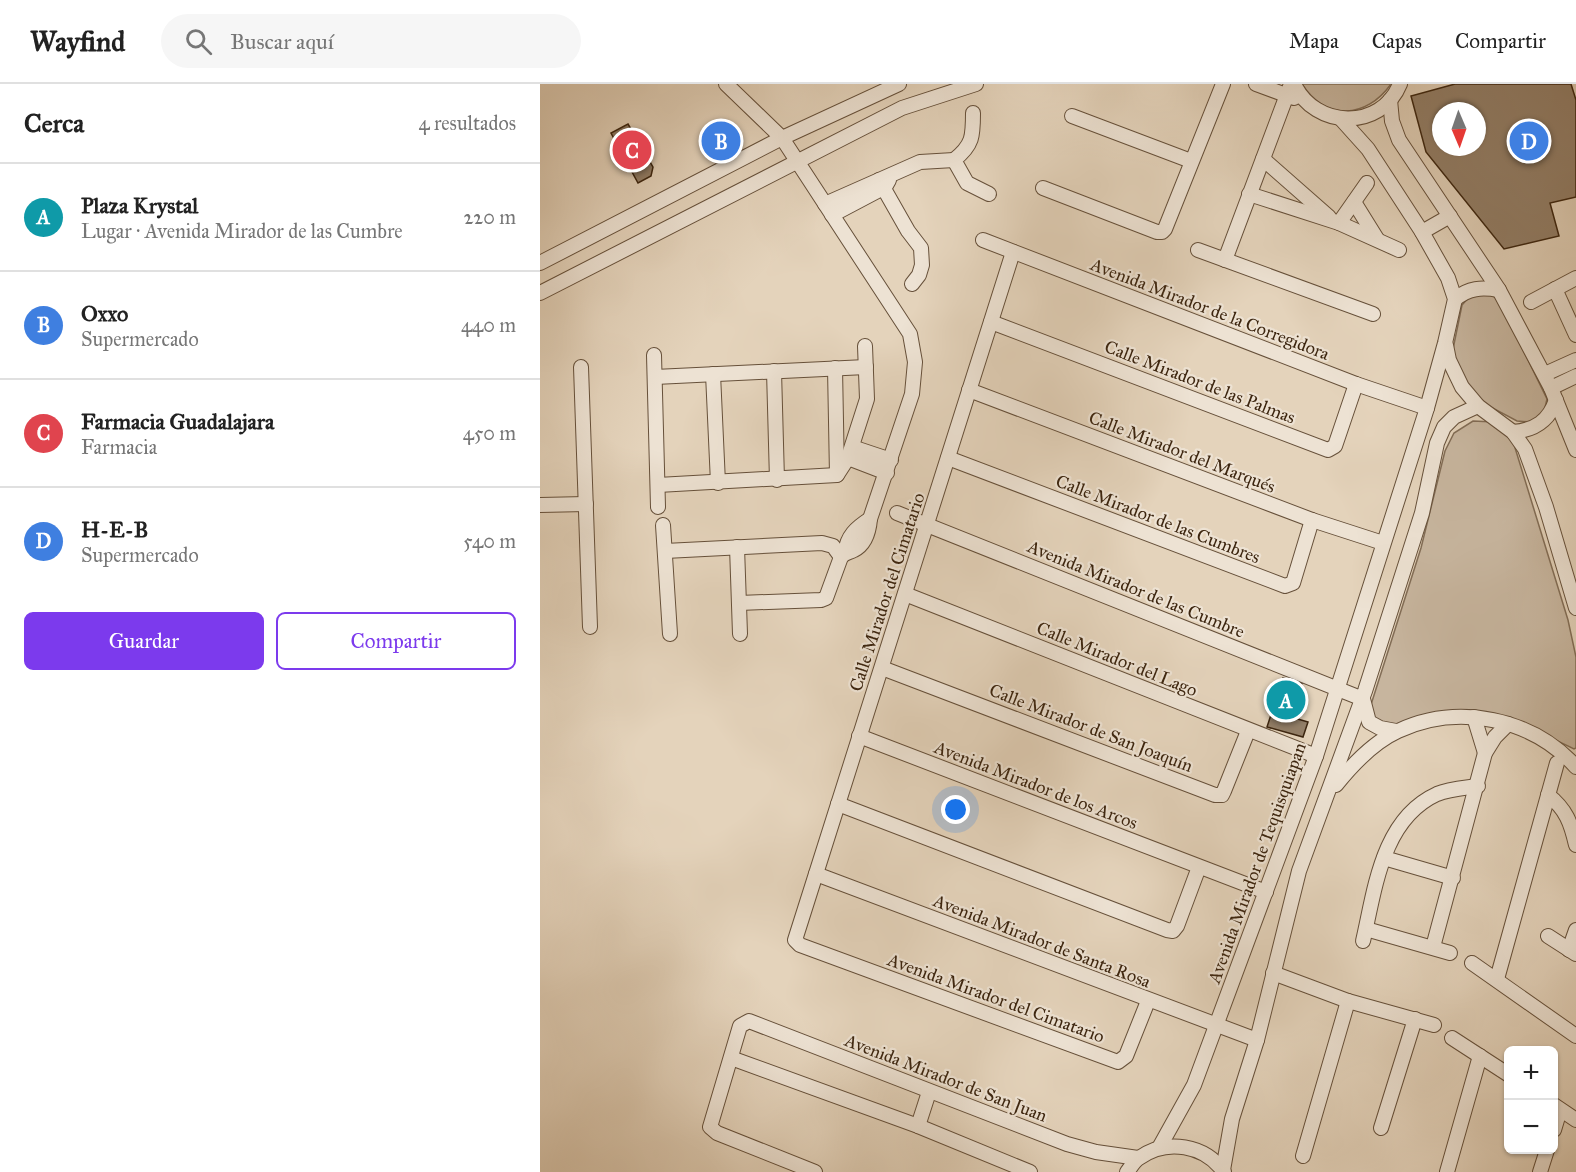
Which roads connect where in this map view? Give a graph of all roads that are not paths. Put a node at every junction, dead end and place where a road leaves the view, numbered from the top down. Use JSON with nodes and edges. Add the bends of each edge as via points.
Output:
{"nodes":[{"id":1,"x":726,"y":84,"type":"edge"},
{"id":2,"x":899,"y":84,"type":"edge"},
{"id":3,"x":976,"y":84,"type":"edge"},
{"id":4,"x":1223,"y":84,"type":"edge"},
{"id":5,"x":1256,"y":84,"type":"edge"},
{"id":6,"x":1400,"y":84,"type":"edge"},
{"id":7,"x":1291,"y":88,"type":"edge"},
{"id":8,"x":1390,"y":100,"type":"junction"},
{"id":9,"x":973,"y":113,"type":"dead end"},
{"id":10,"x":1072,"y":116,"type":"dead end"},
{"id":11,"x":1341,"y":119,"type":"junction"},
{"id":12,"x":782,"y":138,"type":"junction"},
{"id":13,"x":1263,"y":159,"type":"junction"},
{"id":14,"x":954,"y":160,"type":"junction"},
{"id":15,"x":1191,"y":161,"type":"junction"},
{"id":16,"x":798,"y":162,"type":"junction"},
{"id":17,"x":885,"y":181,"type":"junction"},
{"id":18,"x":1367,"y":183,"type":"dead end"},
{"id":19,"x":1042,"y":188,"type":"dead end"},
{"id":20,"x":989,"y":194,"type":"dead end"},
{"id":21,"x":1249,"y":194,"type":"junction"},
{"id":22,"x":1354,"y":202,"type":"junction"},
{"id":23,"x":829,"y":210,"type":"junction"},
{"id":24,"x":1450,"y":216,"type":"junction"},
{"id":25,"x":1337,"y":223,"type":"junction"},
{"id":26,"x":1422,"y":232,"type":"junction"},
{"id":27,"x":1377,"y":239,"type":"junction"},
{"id":28,"x":983,"y":240,"type":"dead end"},
{"id":29,"x":1198,"y":250,"type":"dead end"},
{"id":30,"x":1399,"y":250,"type":"dead end"},
{"id":31,"x":1013,"y":252,"type":"junction"},
{"id":32,"x":1225,"y":260,"type":"junction"},
{"id":33,"x":540,"y":263,"type":"edge"},
{"id":34,"x":1576,"y":278,"type":"edge"},
{"id":35,"x":912,"y":284,"type":"dead end"},
{"id":36,"x":1555,"y":289,"type":"junction"},
{"id":37,"x":1499,"y":290,"type":"junction"},
{"id":38,"x":540,"y":293,"type":"edge"},
{"id":39,"x":1455,"y":299,"type":"junction"},
{"id":40,"x":1531,"y":302,"type":"dead end"},
{"id":41,"x":1373,"y":314,"type":"dead end"},
{"id":42,"x":991,"y":321,"type":"junction"},
{"id":43,"x":1576,"y":335,"type":"edge"},
{"id":44,"x":1445,"y":343,"type":"junction"},
{"id":45,"x":865,"y":346,"type":"dead end"},
{"id":46,"x":654,"y":355,"type":"dead end"},
{"id":47,"x":1576,"y":360,"type":"edge"},
{"id":48,"x":581,"y":367,"type":"dead end"},
{"id":49,"x":866,"y":367,"type":"junction"},
{"id":50,"x":835,"y":368,"type":"junction"},
{"id":51,"x":774,"y":371,"type":"junction"},
{"id":52,"x":713,"y":374,"type":"junction"},
{"id":53,"x":1545,"y":374,"type":"junction"},
{"id":54,"x":1576,"y":376,"type":"edge"},
{"id":55,"x":655,"y":377,"type":"junction"},
{"id":56,"x":1356,"y":384,"type":"junction"},
{"id":57,"x":969,"y":390,"type":"junction"},
{"id":58,"x":1554,"y":394,"type":"junction"},
{"id":59,"x":1478,"y":406,"type":"junction"},
{"id":60,"x":1426,"y":408,"type":"junction"},
{"id":61,"x":1513,"y":432,"type":"junction"},
{"id":62,"x":1576,"y":450,"type":"edge"},
{"id":63,"x":850,"y":452,"type":"junction"},
{"id":64,"x":948,"y":458,"type":"junction"},
{"id":65,"x":889,"y":467,"type":"junction"},
{"id":66,"x":837,"y":475,"type":"junction"},
{"id":67,"x":777,"y":480,"type":"junction"},
{"id":68,"x":718,"y":483,"type":"junction"},
{"id":69,"x":658,"y":485,"type":"junction"},
{"id":70,"x":585,"y":504,"type":"junction"},
{"id":71,"x":540,"y":505,"type":"edge"},
{"id":72,"x":658,"y":507,"type":"dead end"},
{"id":73,"x":897,"y":513,"type":"dead end"},
{"id":74,"x":1312,"y":520,"type":"junction"},
{"id":75,"x":663,"y":525,"type":"dead end"},
{"id":76,"x":927,"y":525,"type":"junction"},
{"id":77,"x":1383,"y":543,"type":"junction"},
{"id":78,"x":737,"y":547,"type":"junction"},
{"id":79,"x":665,"y":551,"type":"junction"},
{"id":80,"x":843,"y":555,"type":"junction"},
{"id":81,"x":905,"y":594,"type":"junction"},
{"id":82,"x":739,"y":603,"type":"junction"},
{"id":83,"x":1576,"y":608,"type":"edge"},
{"id":84,"x":590,"y":627,"type":"dead end"},
{"id":85,"x":670,"y":634,"type":"dead end"},
{"id":86,"x":740,"y":634,"type":"dead end"},
{"id":87,"x":882,"y":668,"type":"junction"},
{"id":88,"x":1336,"y":688,"type":"junction"},
{"id":89,"x":1363,"y":699,"type":"junction"},
{"id":90,"x":1474,"y":717,"type":"junction"},
{"id":91,"x":1508,"y":724,"type":"junction"},
{"id":92,"x":1248,"y":731,"type":"junction"},
{"id":93,"x":1396,"y":731,"type":"junction"},
{"id":94,"x":860,"y":736,"type":"junction"},
{"id":95,"x":1576,"y":752,"type":"edge"},
{"id":96,"x":1485,"y":753,"type":"junction"},
{"id":97,"x":1316,"y":756,"type":"junction"},
{"id":98,"x":1559,"y":757,"type":"junction"},
{"id":99,"x":1576,"y":767,"type":"edge"},
{"id":100,"x":1478,"y":786,"type":"junction"},
{"id":101,"x":1439,"y":793,"type":"junction"},
{"id":102,"x":1329,"y":794,"type":"junction"},
{"id":103,"x":1548,"y":795,"type":"junction"},
{"id":104,"x":838,"y":804,"type":"junction"},
{"id":105,"x":1472,"y":806,"type":"junction"},
{"id":106,"x":1576,"y":845,"type":"edge"},
{"id":107,"x":1384,"y":858,"type":"junction"},
{"id":108,"x":1199,"y":867,"type":"junction"},
{"id":109,"x":816,"y":874,"type":"junction"},
{"id":110,"x":1453,"y":878,"type":"junction"},
{"id":111,"x":1266,"y":892,"type":"junction"},
{"id":112,"x":1576,"y":930,"type":"edge"},
{"id":113,"x":1548,"y":936,"type":"dead end"},
{"id":114,"x":796,"y":942,"type":"joint"},
{"id":115,"x":1433,"y":947,"type":"junction"},
{"id":116,"x":1450,"y":952,"type":"dead end"},
{"id":117,"x":1573,"y":952,"type":"edge"},
{"id":118,"x":1472,"y":963,"type":"dead end"},
{"id":119,"x":1273,"y":973,"type":"junction"},
{"id":120,"x":1497,"y":980,"type":"junction"},
{"id":121,"x":1148,"y":1001,"type":"junction"},
{"id":122,"x":1348,"y":1001,"type":"junction"},
{"id":123,"x":1415,"y":1019,"type":"junction"},
{"id":124,"x":1434,"y":1025,"type":"dead end"},
{"id":125,"x":1216,"y":1026,"type":"junction"},
{"id":126,"x":1576,"y":1036,"type":"edge"},
{"id":127,"x":1452,"y":1038,"type":"dead end"},
{"id":128,"x":1257,"y":1040,"type":"junction"},
{"id":129,"x":1480,"y":1056,"type":"junction"},
{"id":130,"x":731,"y":1058,"type":"junction"},
{"id":131,"x":1504,"y":1072,"type":"edge"},
{"id":132,"x":929,"y":1092,"type":"junction"},
{"id":133,"x":1558,"y":1108,"type":"edge"},
{"id":134,"x":1576,"y":1120,"type":"edge"},
{"id":135,"x":918,"y":1126,"type":"junction"},
{"id":136,"x":1381,"y":1128,"type":"dead end"},
{"id":137,"x":1159,"y":1148,"type":"junction"},
{"id":138,"x":1545,"y":1154,"type":"edge"},
{"id":139,"x":1303,"y":1156,"type":"dead end"},
{"id":140,"x":1138,"y":1158,"type":"junction"},
{"id":141,"x":1223,"y":1171,"type":"edge"},
{"id":142,"x":815,"y":1172,"type":"edge"},
{"id":143,"x":1030,"y":1172,"type":"edge"},
{"id":144,"x":1127,"y":1172,"type":"edge"},
{"id":145,"x":1447,"y":1172,"type":"edge"},
{"id":146,"x":1540,"y":1172,"type":"edge"}],
"edges":[{"from":1,"to":12,"type":"street"},
{"from":2,"to":12,"type":"street"},
{"from":3,"to":16,"type":"street","via":[[902,108]]},
{"from":4,"to":15,"type":"street"},
{"from":5,"to":7,"type":"street"},
{"from":6,"to":8,"type":"street"},
{"from":7,"to":11,"type":"street","via":[[1323,114]]},
{"from":7,"to":13,"type":"street"},
{"from":8,"to":11,"type":"street","via":[[1368,116]]},
{"from":8,"to":24,"type":"street","via":[[1392,121],[1400,140]]},
{"from":9,"to":14,"type":"street","via":[[972,140]]},
{"from":10,"to":15,"type":"street"},
{"from":11,"to":26,"type":"street","via":[[1368,149]]},
{"from":12,"to":16,"type":"street"},
{"from":12,"to":33,"type":"street"},
{"from":13,"to":21,"type":"street"},
{"from":13,"to":25,"type":"street"},
{"from":14,"to":17,"type":"street","via":[[920,162]]},
{"from":14,"to":20,"type":"street","via":[[967,183]]},
{"from":15,"to":19,"type":"street","via":[[1162,232]]},
{"from":16,"to":23,"type":"street"},
{"from":16,"to":38,"type":"street"},
{"from":17,"to":23,"type":"street"},
{"from":17,"to":35,"type":"street","via":[[902,222],[921,248],[922,265]]},
{"from":18,"to":22,"type":"street"},
{"from":21,"to":25,"type":"street"},
{"from":21,"to":32,"type":"street"},
{"from":22,"to":25,"type":"street"},
{"from":22,"to":27,"type":"street"},
{"from":23,"to":65,"type":"street","via":[[910,334],[913,345],[912,394]]},
{"from":24,"to":26,"type":"street"},
{"from":24,"to":37,"type":"street"},
{"from":25,"to":27,"type":"street"},
{"from":26,"to":39,"type":"street"},
{"from":27,"to":30,"type":"street"},
{"from":28,"to":31,"type":"street","name":"Avenida Mirador de la Corregidora"},
{"from":29,"to":32,"type":"street"},
{"from":31,"to":42,"type":"street","name":"Calle Mirador del Cimatario"},
{"from":31,"to":56,"type":"street","name":"Avenida Mirador de la Corregidora"},
{"from":32,"to":41,"type":"street"},
{"from":34,"to":36,"type":"street"},
{"from":36,"to":40,"type":"street"},
{"from":36,"to":43,"type":"street"},
{"from":37,"to":39,"type":"street","via":[[1474,288]]},
{"from":37,"to":53,"type":"street"},
{"from":39,"to":44,"type":"street","name":"Avenida Mirador de Tequisquiapan"},
{"from":42,"to":56,"type":"street","name":"Calle Mirador de las Palmas","via":[[1328,450],[1335,446]]},
{"from":42,"to":57,"type":"street","name":"Calle Mirador del Cimatario"},
{"from":44,"to":59,"type":"street","via":[[1462,387]]},
{"from":44,"to":60,"type":"street","name":"Avenida Mirador de Tequisquiapan"},
{"from":45,"to":49,"type":"street"},
{"from":46,"to":55,"type":"street"},
{"from":47,"to":53,"type":"street"},
{"from":48,"to":70,"type":"street"},
{"from":49,"to":50,"type":"street"},
{"from":49,"to":63,"type":"street","via":[[867,399]]},
{"from":50,"to":51,"type":"street"},
{"from":50,"to":66,"type":"street"},
{"from":51,"to":52,"type":"street"},
{"from":51,"to":67,"type":"street"},
{"from":52,"to":55,"type":"street"},
{"from":52,"to":68,"type":"street"},
{"from":53,"to":58,"type":"street"},
{"from":54,"to":58,"type":"street"},
{"from":55,"to":69,"type":"street"},
{"from":56,"to":60,"type":"street","name":"Avenida Mirador de la Corregidora"},
{"from":57,"to":64,"type":"street","name":"Calle Mirador del Cimatario"},
{"from":57,"to":74,"type":"street","name":"Calle Mirador del Marqués"},
{"from":58,"to":61,"type":"street","via":[[1546,420],[1525,431]]},
{"from":58,"to":62,"type":"street"},
{"from":59,"to":61,"type":"street"},
{"from":59,"to":89,"type":"street","via":[[1454,417],[1437,443],[1422,513]]},
{"from":60,"to":77,"type":"street","name":"Avenida Mirador de Tequisquiapan"},
{"from":61,"to":83,"type":"street","via":[[1525,449],[1546,507]]},
{"from":63,"to":65,"type":"street"},
{"from":63,"to":66,"type":"street"},
{"from":64,"to":74,"type":"street","name":"Calle Mirador de las Cumbres","via":[[1285,586],[1293,583]]},
{"from":64,"to":76,"type":"street","name":"Calle Mirador del Cimatario"},
{"from":65,"to":80,"type":"street","via":[[870,519],[846,541]]},
{"from":66,"to":67,"type":"street"},
{"from":67,"to":68,"type":"street"},
{"from":68,"to":69,"type":"street"},
{"from":69,"to":72,"type":"street"},
{"from":70,"to":71,"type":"street"},
{"from":70,"to":84,"type":"street"},
{"from":73,"to":76,"type":"street","name":"Avenida Mirador de las Cumbre"},
{"from":74,"to":77,"type":"street","name":"Calle Mirador del Marqués"},
{"from":75,"to":79,"type":"street"},
{"from":76,"to":81,"type":"street","name":"Calle Mirador del Cimatario"},
{"from":76,"to":88,"type":"street","name":"Avenida Mirador de las Cumbre"},
{"from":77,"to":88,"type":"street","name":"Avenida Mirador de Tequisquiapan"},
{"from":78,"to":79,"type":"street"},
{"from":78,"to":80,"type":"street","via":[[829,543]]},
{"from":78,"to":82,"type":"street"},
{"from":79,"to":85,"type":"street"},
{"from":80,"to":82,"type":"street","via":[[826,598]]},
{"from":81,"to":87,"type":"street","name":"Calle Mirador del Cimatario"},
{"from":81,"to":92,"type":"street","name":"Calle Mirador del Lago"},
{"from":82,"to":86,"type":"street"},
{"from":87,"to":92,"type":"street","name":"Calle Mirador de San Joaquín","via":[[1215,795],[1222,795]]},
{"from":87,"to":94,"type":"street","name":"Calle Mirador del Cimatario"},
{"from":88,"to":89,"type":"street","name":"Avenida Mirador de las Cumbre"},
{"from":88,"to":97,"type":"street","name":"Avenida Mirador de Tequisquiapan"},
{"from":89,"to":93,"type":"street","via":[[1369,722]]},
{"from":89,"to":102,"type":"street"},
{"from":90,"to":91,"type":"street"},
{"from":90,"to":93,"type":"street","via":[[1434,720]]},
{"from":90,"to":96,"type":"street"},
{"from":91,"to":96,"type":"street"},
{"from":91,"to":98,"type":"street","via":[[1545,740]]},
{"from":92,"to":97,"type":"street","name":"Calle Mirador del Lago"},
{"from":93,"to":102,"type":"street","via":[[1359,759]]},
{"from":94,"to":104,"type":"street","name":"Calle Mirador del Cimatario"},
{"from":94,"to":108,"type":"street","name":"Avenida Mirador de los Arcos"},
{"from":95,"to":98,"type":"street"},
{"from":96,"to":100,"type":"street"},
{"from":97,"to":111,"type":"street","name":"Avenida Mirador de Tequisquiapan"},
{"from":98,"to":99,"type":"street"},
{"from":98,"to":103,"type":"street"},
{"from":100,"to":101,"type":"street"},
{"from":100,"to":105,"type":"street"},
{"from":101,"to":105,"type":"street"},
{"from":101,"to":107,"type":"street","via":[[1404,819]]},
{"from":102,"to":119,"type":"street","via":[[1299,871]]},
{"from":103,"to":106,"type":"street","via":[[1567,813]]},
{"from":103,"to":120,"type":"street"},
{"from":104,"to":108,"type":"street","via":[[1167,930],[1177,926]]},
{"from":104,"to":109,"type":"street","name":"Calle Mirador del Cimatario"},
{"from":105,"to":110,"type":"street"},
{"from":107,"to":110,"type":"street"},
{"from":107,"to":115,"type":"street","via":[[1364,935]]},
{"from":108,"to":111,"type":"street","name":"Avenida Mirador de los Arcos"},
{"from":109,"to":114,"type":"street","name":"Calle Mirador del Cimatario"},
{"from":109,"to":121,"type":"street","name":"Avenida Mirador de Santa Rosa"},
{"from":110,"to":115,"type":"street"},
{"from":111,"to":125,"type":"street","name":"Avenida Mirador de Tequisquiapan"},
{"from":112,"to":117,"type":"street"},
{"from":113,"to":117,"type":"street"},
{"from":114,"to":121,"type":"street","name":"Avenida Mirador del Cimatario","via":[[1118,1062],[1126,1056]]},
{"from":115,"to":116,"type":"street"},
{"from":118,"to":120,"type":"street"},
{"from":119,"to":122,"type":"street"},
{"from":119,"to":128,"type":"street"},
{"from":120,"to":126,"type":"street"},
{"from":121,"to":125,"type":"street","name":"Avenida Mirador de Santa Rosa"},
{"from":122,"to":123,"type":"street"},
{"from":122,"to":139,"type":"street"},
{"from":123,"to":124,"type":"street"},
{"from":123,"to":136,"type":"street"},
{"from":125,"to":128,"type":"street","name":"Avenida Mirador de Santa Rosa"},
{"from":125,"to":137,"type":"street","name":"Avenida Mirador de Tequisquiapan","via":[[1194,1085]]},
{"from":127,"to":129,"type":"street"},
{"from":128,"to":141,"type":"street","via":[[1232,1119]]},
{"from":129,"to":131,"type":"street"},
{"from":129,"to":145,"type":"street"},
{"from":130,"to":132,"type":"street","name":"Avenida Mirador de San Juan","via":[[740,1026],[749,1021]]},
{"from":130,"to":135,"type":"street"},
{"from":130,"to":142,"type":"street","via":[[711,1130]]},
{"from":132,"to":135,"type":"street"},
{"from":132,"to":140,"type":"street","name":"Avenida Mirador de San Juan","via":[[1067,1144]]},
{"from":133,"to":134,"type":"street"},
{"from":135,"to":143,"type":"street"},
{"from":137,"to":140,"type":"street"},
{"from":137,"to":141,"type":"street","via":[[1183,1146],[1205,1154]]},
{"from":138,"to":146,"type":"street"},
{"from":140,"to":144,"type":"street"}]}
